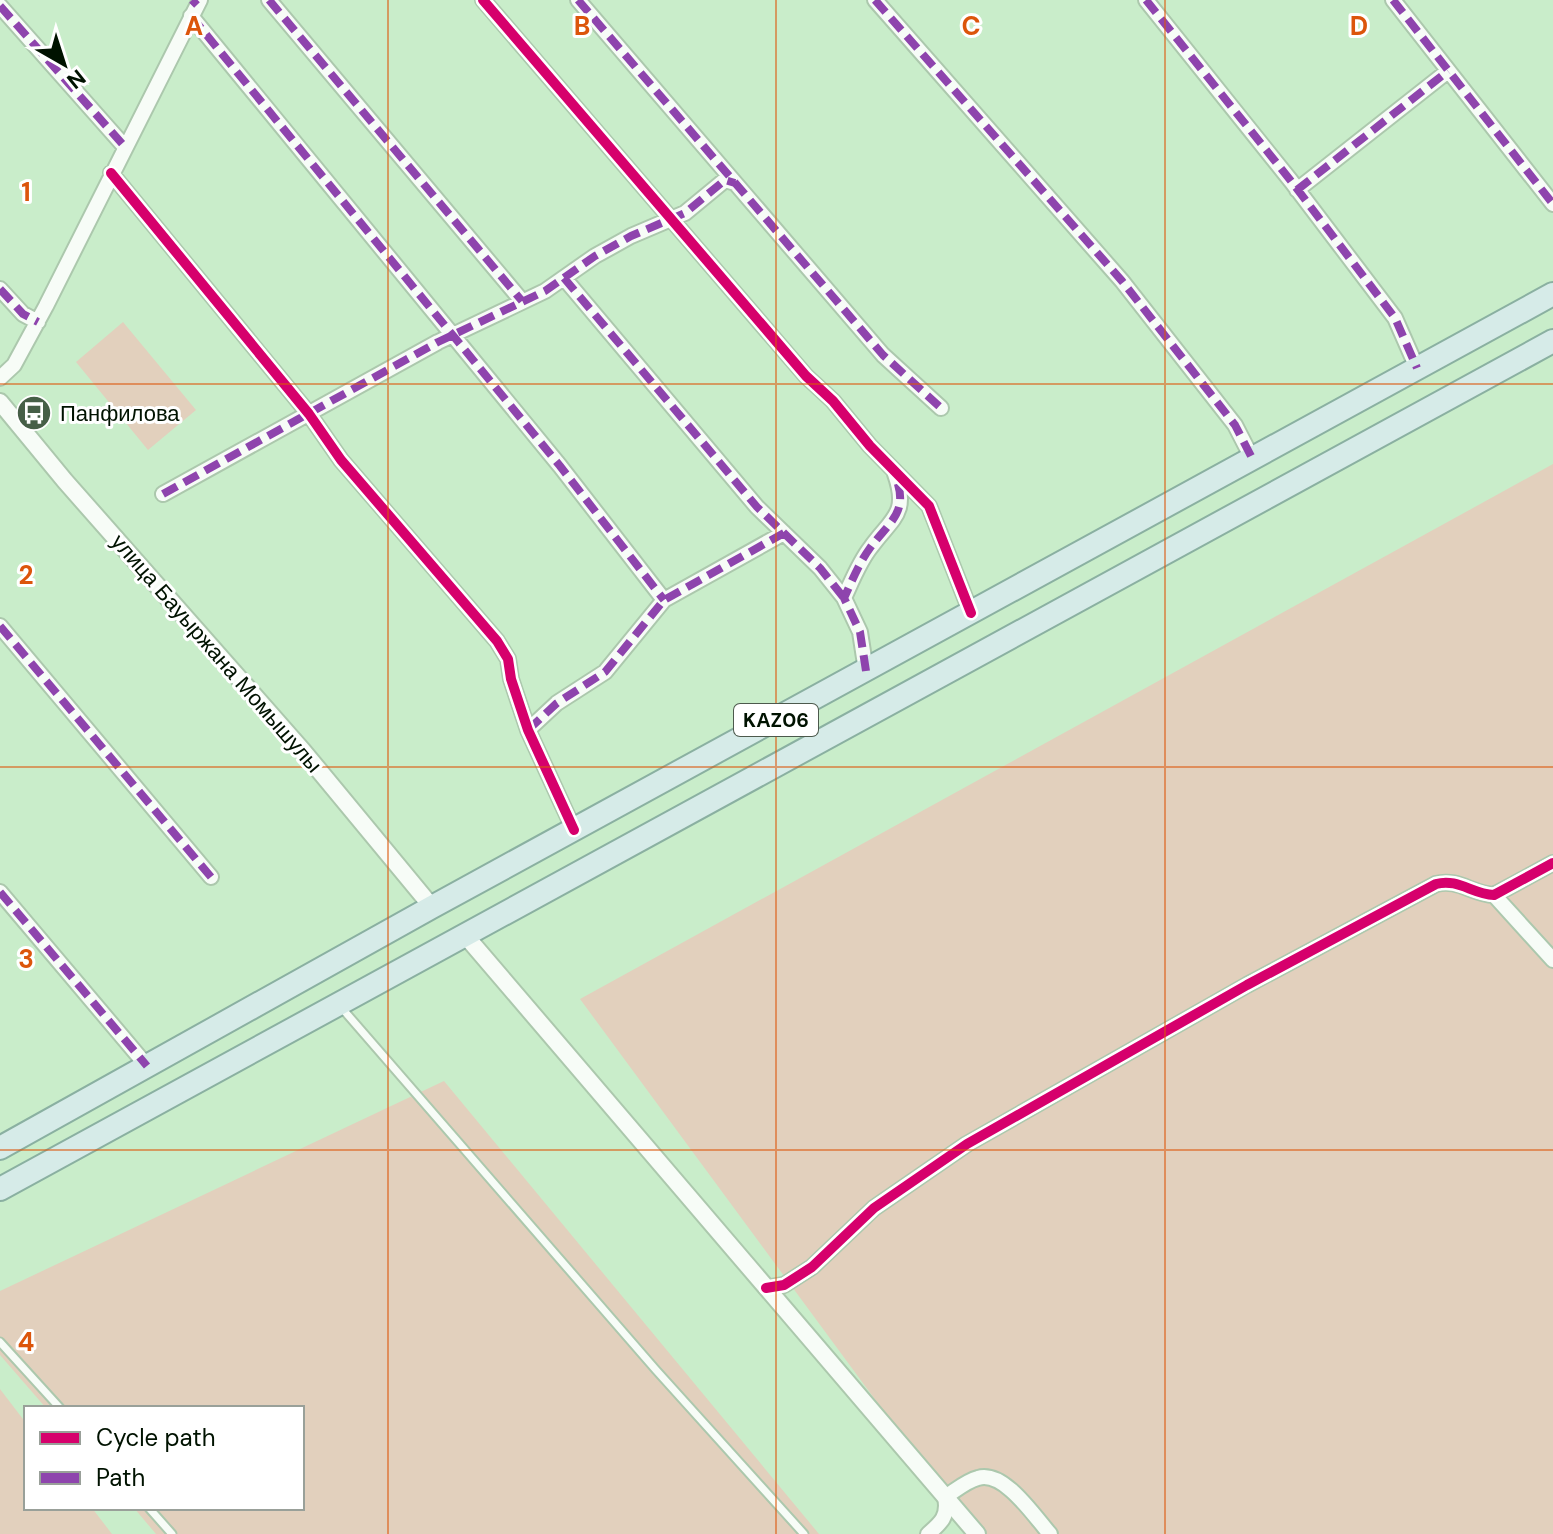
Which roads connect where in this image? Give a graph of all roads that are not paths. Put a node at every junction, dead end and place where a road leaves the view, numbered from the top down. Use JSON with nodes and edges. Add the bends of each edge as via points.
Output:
{"nodes":[{"id":1,"x":269,"y":0,"type":"edge"},
{"id":2,"x":483,"y":0,"type":"edge"},
{"id":3,"x":578,"y":0,"type":"edge"},
{"id":4,"x":875,"y":0,"type":"edge"},
{"id":5,"x":1146,"y":0,"type":"edge"},
{"id":6,"x":1393,"y":0,"type":"edge"},
{"id":7,"x":195,"y":5,"type":"edge"},
{"id":8,"x":0,"y":6,"type":"edge"},
{"id":9,"x":1448,"y":71,"type":"junction"},
{"id":10,"x":125,"y":147,"type":"junction"},
{"id":11,"x":111,"y":173,"type":"junction"},
{"id":12,"x":735,"y":183,"type":"junction"},
{"id":13,"x":1297,"y":190,"type":"junction"},
{"id":14,"x":1553,"y":204,"type":"edge"},
{"id":15,"x":673,"y":219,"type":"junction"},
{"id":16,"x":564,"y":278,"type":"junction"},
{"id":17,"x":0,"y":289,"type":"edge"},
{"id":18,"x":1553,"y":294,"type":"edge"},
{"id":19,"x":522,"y":301,"type":"junction"},
{"id":20,"x":38,"y":322,"type":"junction"},
{"id":21,"x":451,"y":335,"type":"junction"},
{"id":22,"x":1553,"y":341,"type":"edge"},
{"id":23,"x":1417,"y":368,"type":"junction"},
{"id":24,"x":0,"y":378,"type":"edge"},
{"id":25,"x":0,"y":402,"type":"edge"},
{"id":26,"x":941,"y":408,"type":"dead end"},
{"id":27,"x":309,"y":414,"type":"junction"},
{"id":28,"x":1252,"y":458,"type":"junction"},
{"id":29,"x":893,"y":470,"type":"junction"},
{"id":30,"x":163,"y":494,"type":"dead end"},
{"id":31,"x":784,"y":533,"type":"junction"},
{"id":32,"x":844,"y":598,"type":"junction"},
{"id":33,"x":664,"y":600,"type":"junction"},
{"id":34,"x":971,"y":613,"type":"junction"},
{"id":35,"x":0,"y":626,"type":"edge"},
{"id":36,"x":866,"y":671,"type":"junction"},
{"id":37,"x":528,"y":730,"type":"junction"},
{"id":38,"x":574,"y":830,"type":"junction"},
{"id":39,"x":1553,"y":863,"type":"edge"},
{"id":40,"x":211,"y":877,"type":"dead end"},
{"id":41,"x":0,"y":892,"type":"edge"},
{"id":42,"x":1494,"y":895,"type":"junction"},
{"id":43,"x":432,"y":907,"type":"junction"},
{"id":44,"x":465,"y":935,"type":"junction"},
{"id":45,"x":1553,"y":960,"type":"edge"},
{"id":46,"x":339,"y":1004,"type":"junction"},
{"id":47,"x":147,"y":1066,"type":"junction"},
{"id":48,"x":0,"y":1148,"type":"edge"},
{"id":49,"x":0,"y":1189,"type":"edge"},
{"id":50,"x":766,"y":1288,"type":"junction"},
{"id":51,"x":0,"y":1342,"type":"edge"},
{"id":52,"x":58,"y":1406,"type":"edge"},
{"id":53,"x":945,"y":1497,"type":"junction"},
{"id":54,"x":151,"y":1510,"type":"edge"},
{"id":55,"x":172,"y":1534,"type":"edge"},
{"id":56,"x":804,"y":1534,"type":"edge"},
{"id":57,"x":928,"y":1534,"type":"edge"},
{"id":58,"x":977,"y":1534,"type":"edge"},
{"id":59,"x":1050,"y":1534,"type":"edge"}],
"edges":[{"from":1,"to":19,"type":"street"},
{"from":2,"to":15,"type":"street"},
{"from":3,"to":12,"type":"street"},
{"from":4,"to":28,"type":"street","via":[[1165,334],[1235,425]]},
{"from":5,"to":13,"type":"street"},
{"from":6,"to":9,"type":"street"},
{"from":7,"to":10,"type":"street"},
{"from":7,"to":21,"type":"street"},
{"from":8,"to":10,"type":"street"},
{"from":9,"to":13,"type":"street"},
{"from":9,"to":14,"type":"street"},
{"from":10,"to":11,"type":"street"},
{"from":11,"to":20,"type":"street"},
{"from":11,"to":27,"type":"street"},
{"from":12,"to":15,"type":"street","via":[[725,180]]},
{"from":12,"to":26,"type":"street","via":[[883,355]]},
{"from":13,"to":23,"type":"street","via":[[1395,318]]},
{"from":15,"to":16,"type":"street","via":[[631,236]]},
{"from":15,"to":29,"type":"street"},
{"from":16,"to":19,"type":"street"},
{"from":16,"to":31,"type":"street","via":[[725,471]]},
{"from":17,"to":20,"type":"street"},
{"from":18,"to":23,"type":"highway","number":"KАZ06"},
{"from":19,"to":21,"type":"street"},
{"from":20,"to":24,"type":"street","via":[[14,365]]},
{"from":21,"to":27,"type":"street"},
{"from":21,"to":33,"type":"street"},
{"from":22,"to":44,"type":"highway","number":"KАZ06"},
{"from":23,"to":28,"type":"highway","number":"KАZ06"},
{"from":25,"to":43,"type":"street","name":"улица Бауыржана Момышулы"},
{"from":27,"to":30,"type":"street"},
{"from":27,"to":37,"type":"street","via":[[341,460],[497,641],[508,659]]},
{"from":28,"to":34,"type":"highway","number":"KАZ06"},
{"from":29,"to":32,"type":"street","via":[[902,498],[898,512],[865,555]]},
{"from":29,"to":34,"type":"street","via":[[929,506]]},
{"from":31,"to":32,"type":"street"},
{"from":31,"to":33,"type":"street"},
{"from":32,"to":36,"type":"street","via":[[860,632]]},
{"from":33,"to":37,"type":"street","via":[[605,672],[557,703]]},
{"from":34,"to":36,"type":"highway","number":"KАZ06"},
{"from":35,"to":40,"type":"street"},
{"from":36,"to":38,"type":"highway","number":"KАZ06"},
{"from":37,"to":38,"type":"street"},
{"from":38,"to":43,"type":"highway","number":"KАZ06"},
{"from":39,"to":42,"type":"street"},
{"from":41,"to":47,"type":"street"},
{"from":42,"to":45,"type":"street"},
{"from":42,"to":50,"type":"street","via":[[1453,882],[1436,884],[1330,940],[967,1144],[874,1208],[812,1267],[784,1285]]},
{"from":43,"to":47,"type":"highway","number":"KАZ06"},
{"from":44,"to":46,"type":"highway","number":"KАZ06"},
{"from":44,"to":50,"type":"street"},
{"from":46,"to":49,"type":"highway","number":"KАZ06"},
{"from":46,"to":56,"type":"lane"},
{"from":47,"to":48,"type":"highway","number":"KАZ06"},
{"from":50,"to":53,"type":"street"},
{"from":51,"to":52,"type":"lane"},
{"from":53,"to":57,"type":"street","via":[[943,1521]]},
{"from":53,"to":58,"type":"street"},
{"from":53,"to":59,"type":"street","via":[[979,1477],[996,1479]]},
{"from":54,"to":55,"type":"lane"}]}
